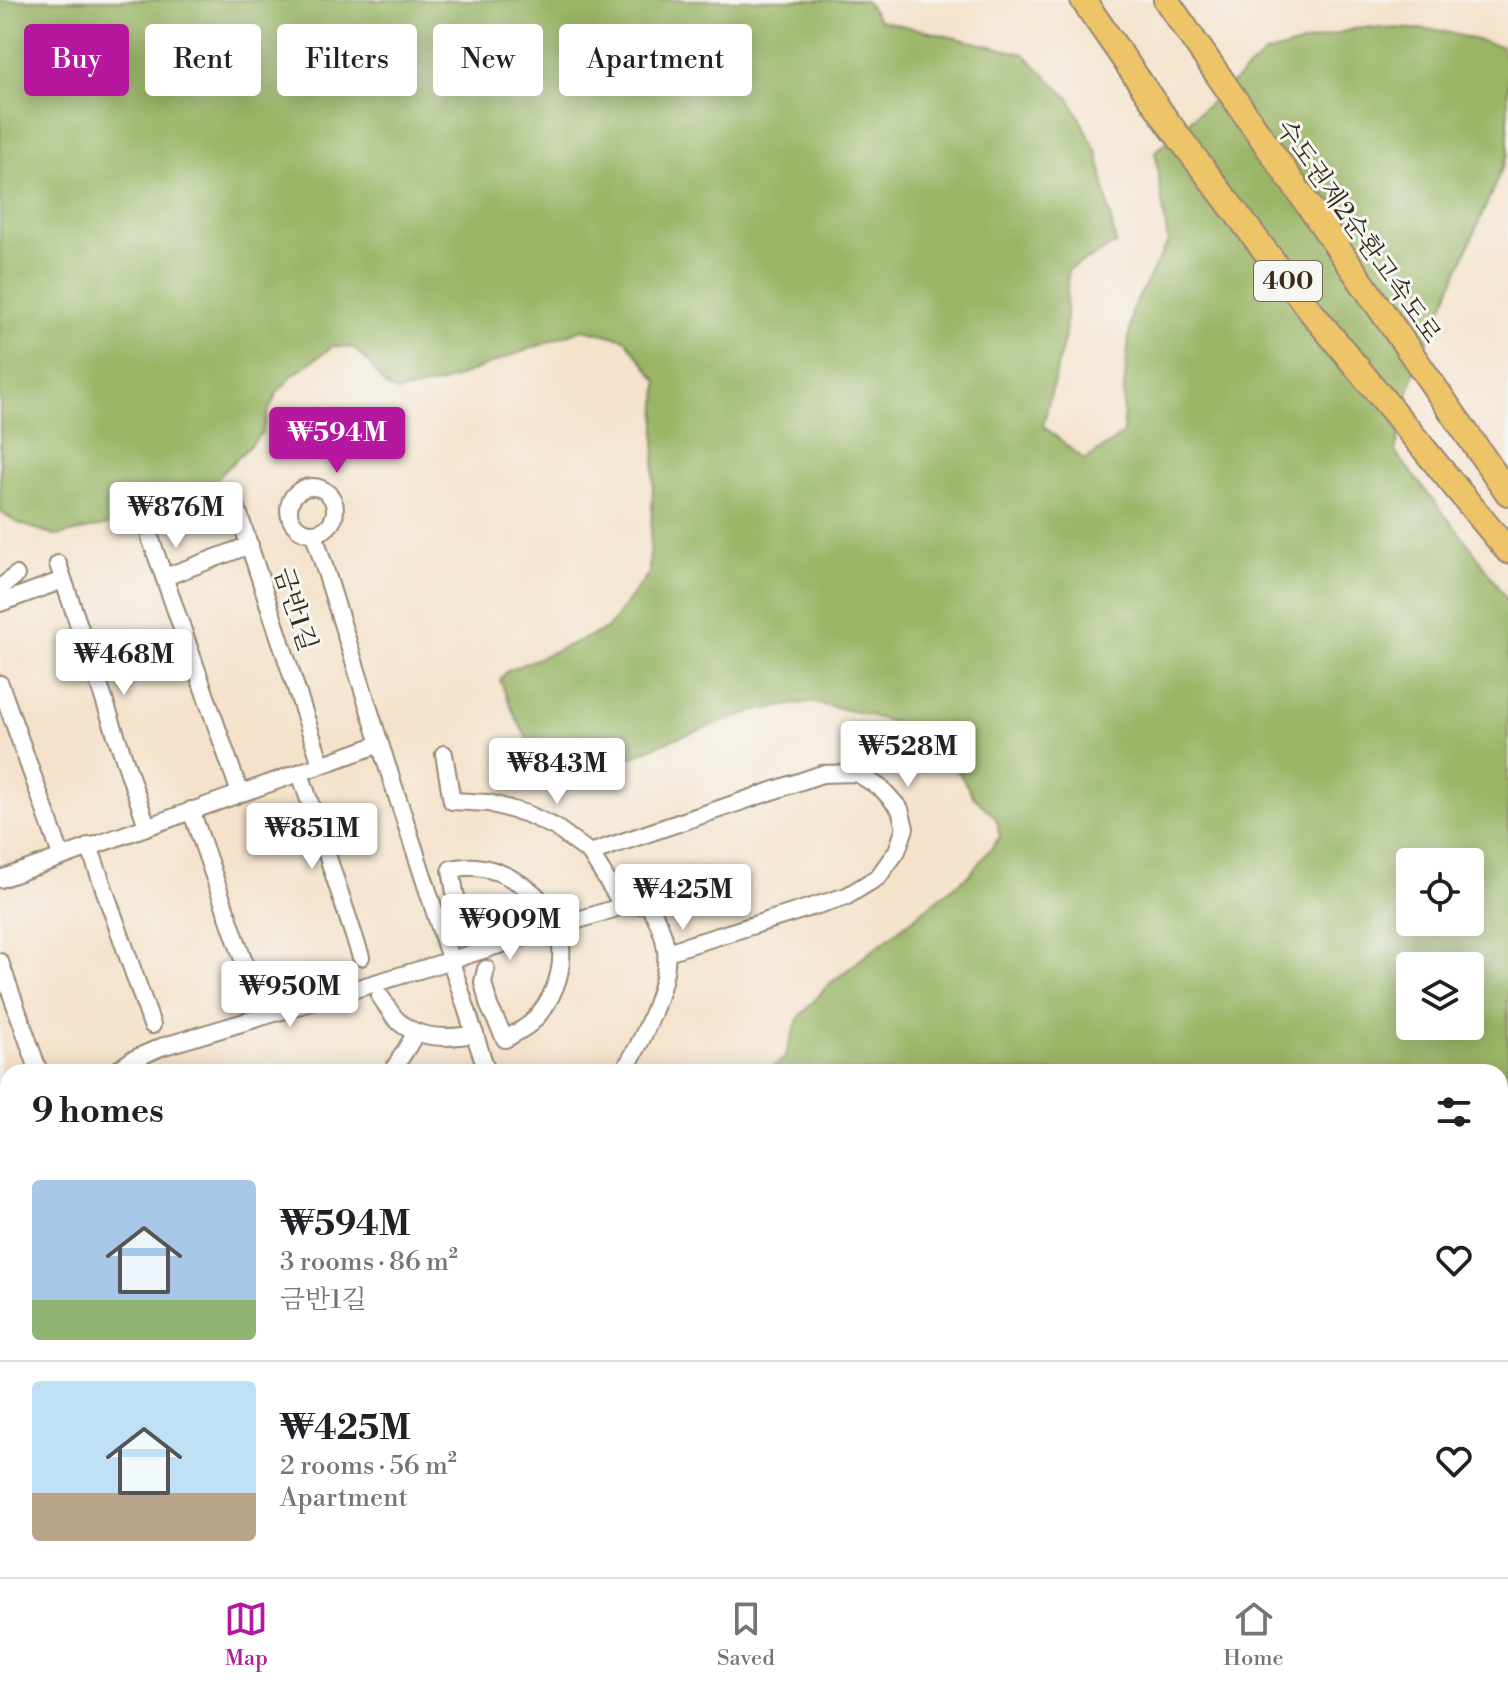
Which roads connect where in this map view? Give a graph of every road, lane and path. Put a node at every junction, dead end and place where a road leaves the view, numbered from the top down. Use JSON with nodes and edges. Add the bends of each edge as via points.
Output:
{"nodes":[{"id":1,"x":1083,"y":0,"type":"edge"},
{"id":2,"x":1166,"y":0,"type":"edge"},
{"id":3,"x":232,"y":493,"type":"dead end"},
{"id":4,"x":1508,"y":493,"type":"edge"},
{"id":5,"x":314,"y":534,"type":"dead end"},
{"id":6,"x":150,"y":537,"type":"dead end"},
{"id":7,"x":250,"y":545,"type":"junction"},
{"id":8,"x":1508,"y":551,"type":"edge"},
{"id":9,"x":16,"y":575,"type":"dead end"},
{"id":10,"x":165,"y":577,"type":"junction"},
{"id":11,"x":0,"y":591,"type":"edge"},
{"id":12,"x":0,"y":603,"type":"edge"},
{"id":13,"x":0,"y":684,"type":"edge"},
{"id":14,"x":380,"y":744,"type":"junction"},
{"id":15,"x":444,"y":754,"type":"dead end"},
{"id":16,"x":321,"y":764,"type":"junction"},
{"id":17,"x":300,"y":773,"type":"junction"},
{"id":18,"x":240,"y":793,"type":"junction"},
{"id":19,"x":191,"y":810,"type":"junction"},
{"id":20,"x":147,"y":826,"type":"junction"},
{"id":21,"x":89,"y":846,"type":"junction"},
{"id":22,"x":590,"y":853,"type":"junction"},
{"id":23,"x":61,"y":855,"type":"junction"},
{"id":24,"x":0,"y":879,"type":"edge"},
{"id":25,"x":623,"y":906,"type":"junction"},
{"id":26,"x":463,"y":920,"type":"dead end"},
{"id":27,"x":558,"y":926,"type":"junction"},
{"id":28,"x":667,"y":952,"type":"junction"},
{"id":29,"x":361,"y":957,"type":"dead end"},
{"id":30,"x":451,"y":959,"type":"junction"},
{"id":31,"x":0,"y":962,"type":"edge"},
{"id":32,"x":486,"y":969,"type":"dead end"},
{"id":33,"x":255,"y":994,"type":"dead end"},
{"id":34,"x":380,"y":996,"type":"dead end"},
{"id":35,"x":152,"y":1025,"type":"dead end"},
{"id":36,"x":416,"y":1033,"type":"junction"},
{"id":37,"x":475,"y":1034,"type":"junction"},
{"id":38,"x":36,"y":1064,"type":"edge"},
{"id":39,"x":128,"y":1064,"type":"edge"},
{"id":40,"x":397,"y":1064,"type":"edge"},
{"id":41,"x":484,"y":1064,"type":"edge"},
{"id":42,"x":628,"y":1064,"type":"edge"}],
"edges":[{"from":1,"to":8,"type":"highway","number":"400","via":[[1309,309]]},
{"from":2,"to":4,"type":"highway","name":"수도권제2순환고속도로","number":"400"},
{"from":3,"to":7,"type":"street"},
{"from":5,"to":14,"type":"street","name":"금반1길"},
{"from":6,"to":10,"type":"street"},
{"from":7,"to":10,"type":"street","name":"금반1길"},
{"from":7,"to":16,"type":"street","name":"금반1길"},
{"from":9,"to":11,"type":"street"},
{"from":10,"to":18,"type":"street"},
{"from":12,"to":20,"type":"street","via":[[61,572]]},
{"from":13,"to":23,"type":"street"},
{"from":14,"to":16,"type":"street"},
{"from":14,"to":30,"type":"street","name":"금반1길"},
{"from":15,"to":22,"type":"street","via":[[452,801],[489,803],[527,814]]},
{"from":16,"to":17,"type":"street"},
{"from":17,"to":18,"type":"street"},
{"from":17,"to":29,"type":"street"},
{"from":18,"to":19,"type":"street"},
{"from":19,"to":20,"type":"street"},
{"from":19,"to":33,"type":"street"},
{"from":20,"to":21,"type":"street"},
{"from":21,"to":23,"type":"street"},
{"from":21,"to":35,"type":"street"},
{"from":22,"to":25,"type":"street"},
{"from":22,"to":28,"type":"street","via":[[822,774],[857,773],[900,809],[905,828],[897,851],[868,884],[847,896]]},
{"from":23,"to":24,"type":"street"},
{"from":25,"to":27,"type":"street"},
{"from":25,"to":28,"type":"street","via":[[648,904],[661,925]]},
{"from":26,"to":27,"type":"street","via":[[451,869],[475,867],[500,872],[523,885],[543,901]]},
{"from":27,"to":30,"type":"street"},
{"from":27,"to":32,"type":"street","via":[[559,977],[549,1000],[530,1024],[505,1039],[489,1006],[483,982]]},
{"from":28,"to":42,"type":"street","via":[[649,1022]]},
{"from":30,"to":37,"type":"street","name":"금반1길"},
{"from":30,"to":39,"type":"street","via":[[161,1047]]},
{"from":31,"to":38,"type":"street"},
{"from":34,"to":36,"type":"street","via":[[397,1020]]},
{"from":36,"to":37,"type":"street","via":[[451,1039]]},
{"from":36,"to":40,"type":"street"},
{"from":37,"to":41,"type":"street","name":"금반1길"}]}
